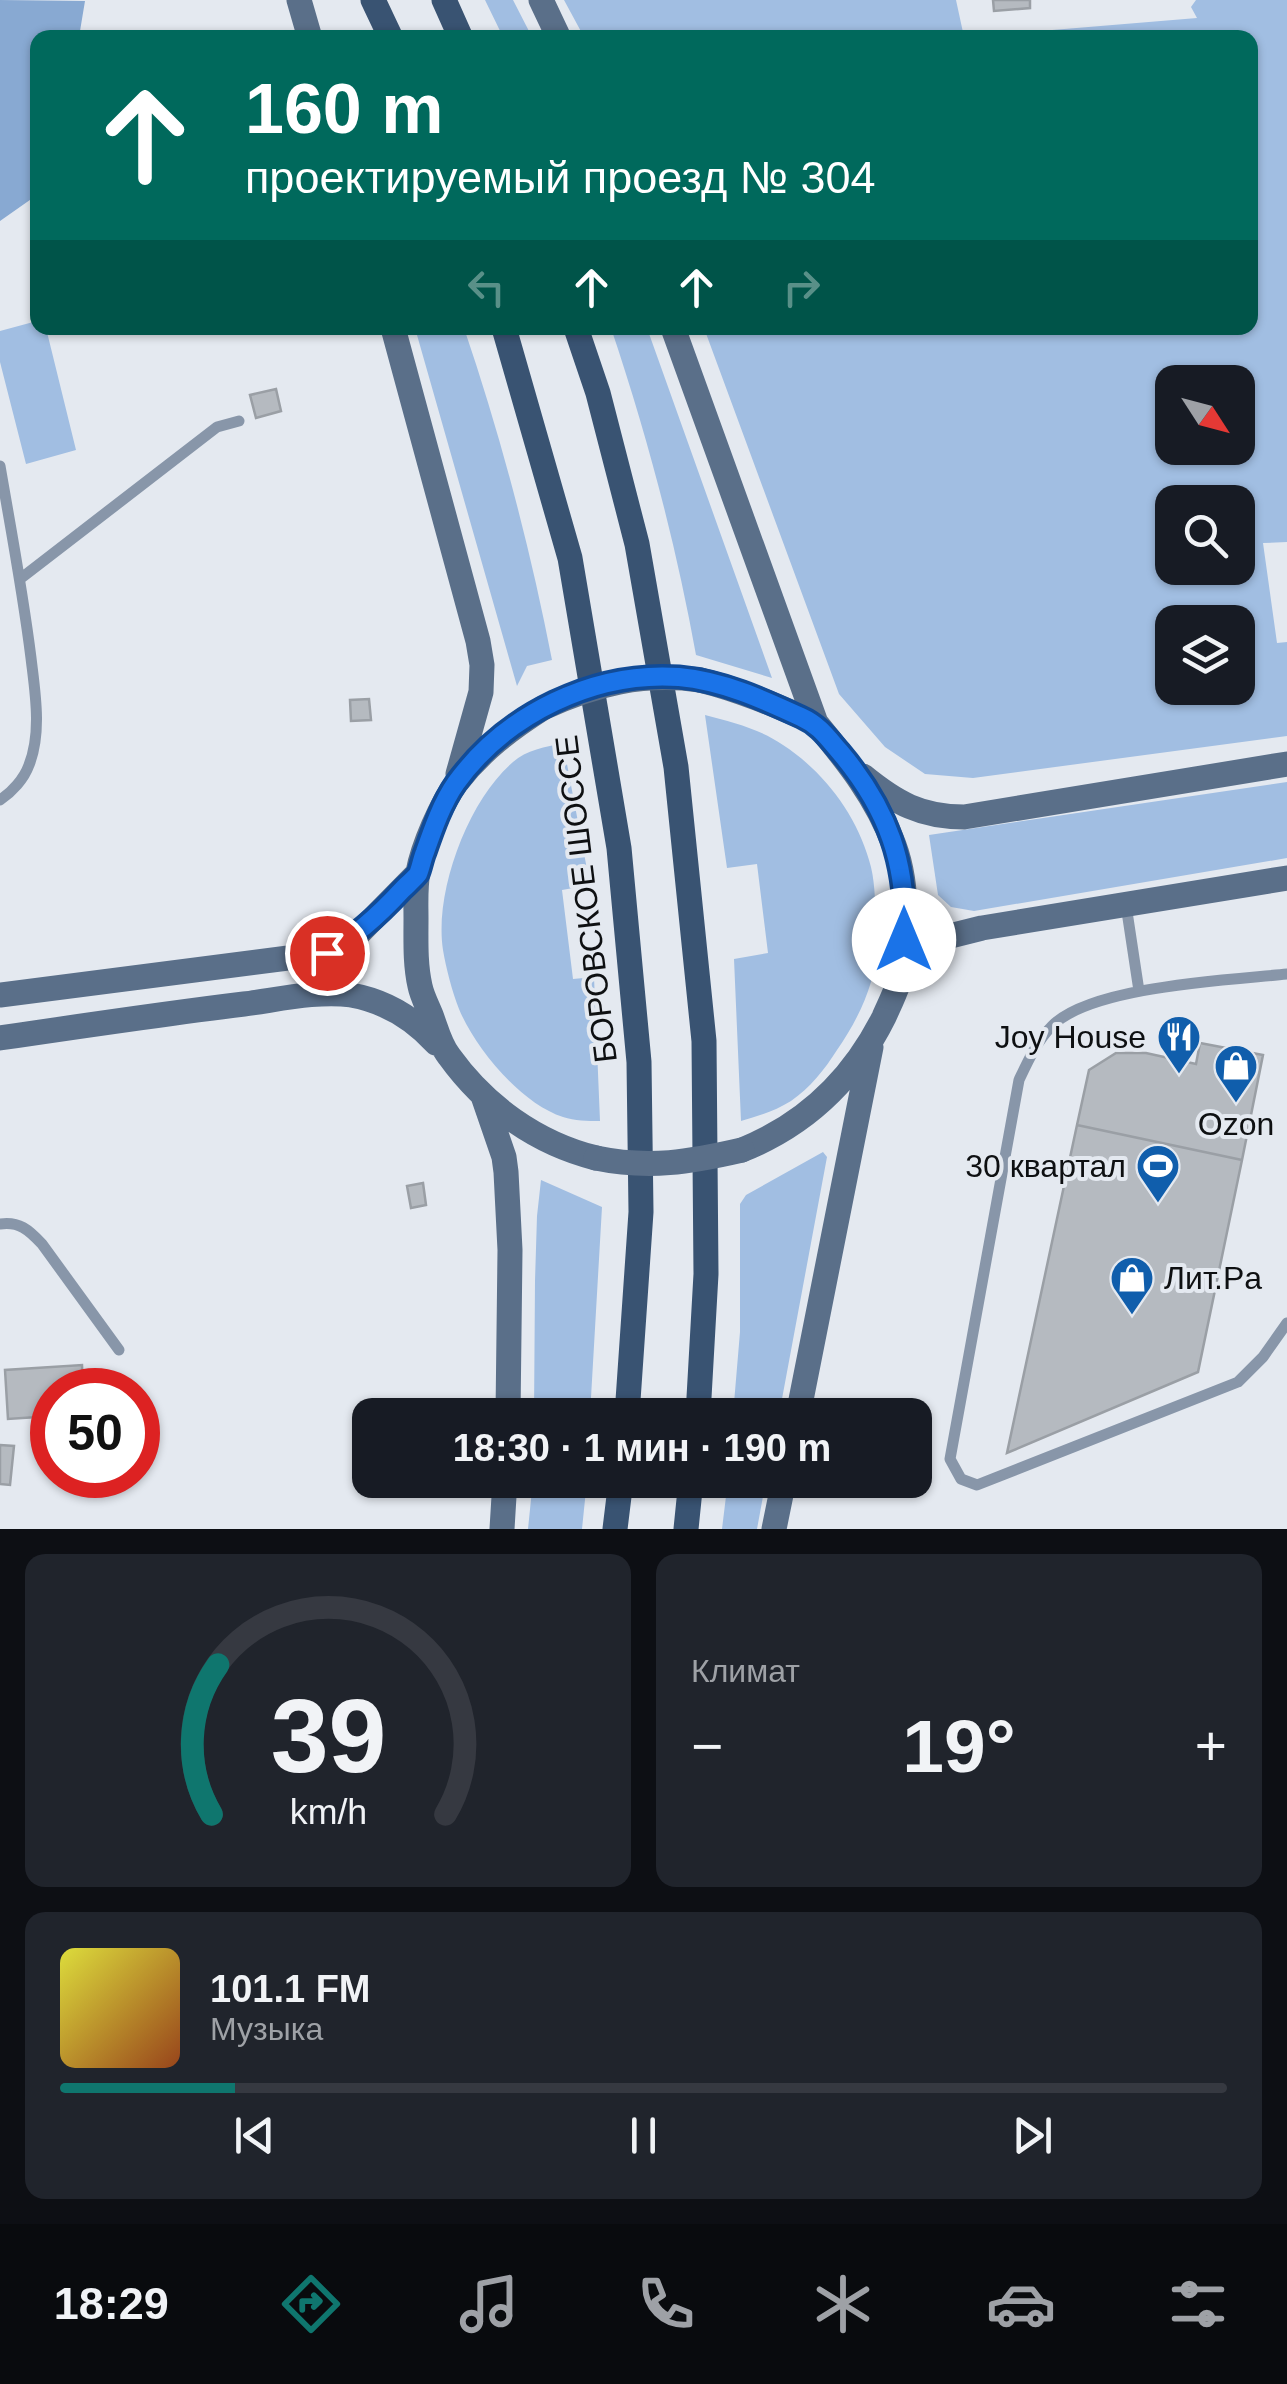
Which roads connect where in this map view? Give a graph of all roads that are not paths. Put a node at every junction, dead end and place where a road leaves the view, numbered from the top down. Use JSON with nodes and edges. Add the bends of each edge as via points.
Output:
{"nodes":[{"id":1,"x":299,"y":0,"type":"edge"},
{"id":2,"x":373,"y":0,"type":"edge"},
{"id":3,"x":444,"y":0,"type":"edge"},
{"id":4,"x":541,"y":0,"type":"edge"},
{"id":5,"x":308,"y":30,"type":"edge"},
{"id":6,"x":387,"y":30,"type":"edge"},
{"id":7,"x":457,"y":30,"type":"edge"},
{"id":8,"x":554,"y":30,"type":"edge"},
{"id":9,"x":395,"y":335,"type":"edge"},
{"id":10,"x":506,"y":335,"type":"edge"},
{"id":11,"x":578,"y":335,"type":"edge"},
{"id":12,"x":676,"y":335,"type":"edge"},
{"id":13,"x":239,"y":421,"type":"dead end"},
{"id":14,"x":0,"y":466,"type":"edge"},
{"id":15,"x":20,"y":579,"type":"junction"},
{"id":16,"x":816,"y":723,"type":"junction"},
{"id":17,"x":1287,"y":764,"type":"edge"},
{"id":18,"x":854,"y":769,"type":"junction"},
{"id":19,"x":456,"y":784,"type":"junction"},
{"id":20,"x":0,"y":800,"type":"edge"},
{"id":21,"x":418,"y":874,"type":"junction"},
{"id":22,"x":1287,"y":878,"type":"edge"},
{"id":23,"x":1126,"y":905,"type":"junction"},
{"id":24,"x":903,"y":965,"type":"junction"},
{"id":25,"x":1287,"y":974,"type":"edge"},
{"id":26,"x":1138,"y":991,"type":"junction"},
{"id":27,"x":0,"y":995,"type":"edge"},
{"id":28,"x":0,"y":1038,"type":"edge"},
{"id":29,"x":873,"y":1039,"type":"junction"},
{"id":30,"x":446,"y":1054,"type":"junction"},
{"id":31,"x":483,"y":1096,"type":"junction"},
{"id":32,"x":0,"y":1224,"type":"edge"},
{"id":33,"x":1287,"y":1323,"type":"edge"},
{"id":34,"x":118,"y":1350,"type":"dead end"},
{"id":35,"x":508,"y":1398,"type":"edge"},
{"id":36,"x":629,"y":1398,"type":"edge"},
{"id":37,"x":699,"y":1398,"type":"edge"},
{"id":38,"x":802,"y":1398,"type":"edge"},
{"id":39,"x":504,"y":1498,"type":"edge"},
{"id":40,"x":619,"y":1498,"type":"edge"},
{"id":41,"x":689,"y":1498,"type":"edge"},
{"id":42,"x":780,"y":1498,"type":"edge"},
{"id":43,"x":502,"y":1529,"type":"edge"},
{"id":44,"x":616,"y":1529,"type":"edge"},
{"id":45,"x":686,"y":1529,"type":"edge"},
{"id":46,"x":774,"y":1529,"type":"edge"}],
"edges":[{"from":1,"to":5,"type":"main road"},
{"from":2,"to":6,"type":"main road"},
{"from":3,"to":7,"type":"main road"},
{"from":4,"to":8,"type":"main road"},
{"from":9,"to":19,"type":"main road","via":[[482,665]]},
{"from":10,"to":36,"type":"main road","name":"БОРОВСКОЕ ШОССЕ","via":[[570,558],[619,848],[639,1062],[640,1212]]},
{"from":11,"to":37,"type":"main road","via":[[637,544],[676,767],[704,1041],[706,1274]]},
{"from":12,"to":16,"type":"main road"},
{"from":13,"to":15,"type":"lane","via":[[217,427]]},
{"from":14,"to":15,"type":"lane"},
{"from":15,"to":20,"type":"lane","via":[[35,740],[29,768]]},
{"from":16,"to":18,"type":"main road"},
{"from":16,"to":19,"type":"main road","bridge":true,"via":[[700,680],[629,679],[543,708],[487,748]]},
{"from":17,"to":18,"type":"main road","via":[[964,817],[912,810]]},
{"from":18,"to":24,"type":"main road","via":[[886,825],[902,873]]},
{"from":19,"to":21,"type":"main road"},
{"from":21,"to":27,"type":"main road","via":[[357,935],[327,953]]},
{"from":21,"to":30,"type":"main road","via":[[420,990]]},
{"from":22,"to":23,"type":"main road"},
{"from":23,"to":24,"type":"main road","via":[[948,936]]},
{"from":23,"to":26,"type":"lane"},
{"from":24,"to":29,"type":"main road"},
{"from":25,"to":26,"type":"lane"},
{"from":26,"to":33,"type":"lane","via":[[1053,1024],[1019,1080],[950,1459],[961,1479],[977,1486],[1238,1382]]},
{"from":28,"to":30,"type":"main road","via":[[348,994],[398,1011]]},
{"from":29,"to":31,"type":"main road","bridge":true,"via":[[846,1079],[780,1133],[742,1150],[678,1164],[596,1158],[560,1147]]},
{"from":29,"to":38,"type":"main road"},
{"from":30,"to":31,"type":"main road"},
{"from":31,"to":35,"type":"main road","via":[[506,1172]]},
{"from":32,"to":34,"type":"lane","via":[[28,1229]]},
{"from":39,"to":43,"type":"main road"},
{"from":40,"to":44,"type":"main road"},
{"from":41,"to":45,"type":"main road"},
{"from":42,"to":46,"type":"main road"}]}
